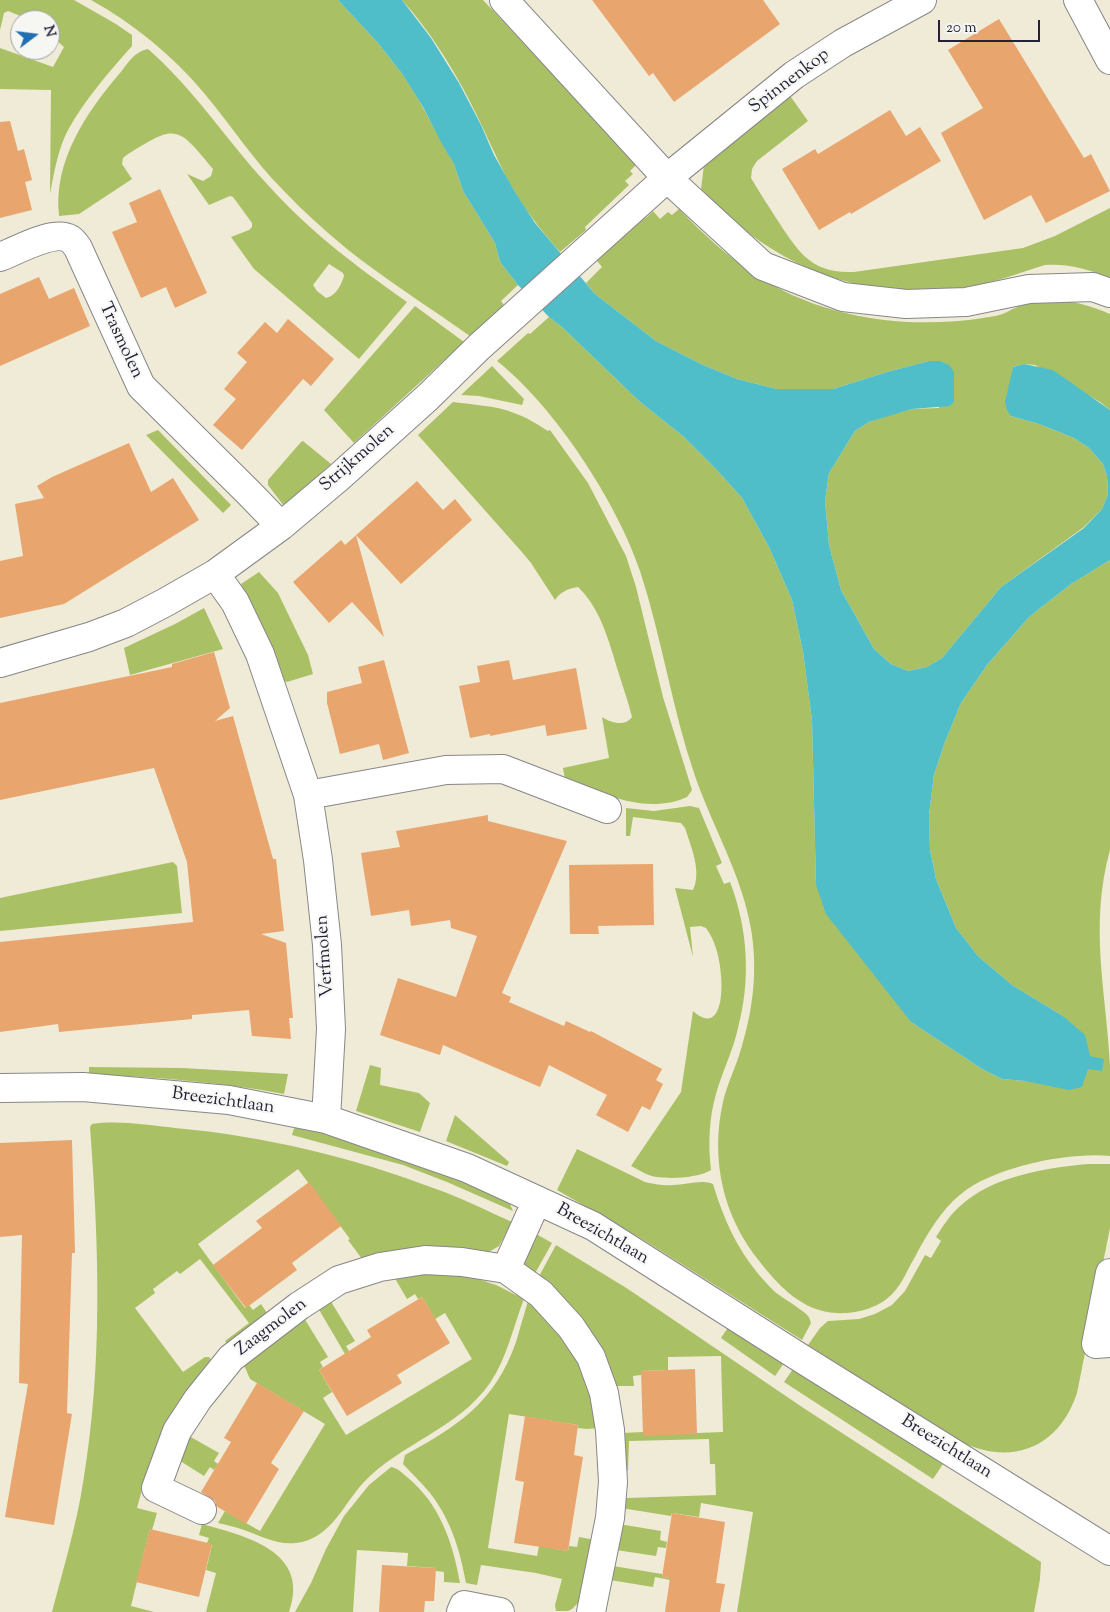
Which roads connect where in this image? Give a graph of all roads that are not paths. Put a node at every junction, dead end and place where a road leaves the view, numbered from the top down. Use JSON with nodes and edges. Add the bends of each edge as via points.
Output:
{"nodes":[{"id":1,"x":504,"y":0,"type":"edge"},
{"id":2,"x":922,"y":0,"type":"edge"},
{"id":3,"x":1078,"y":0,"type":"edge"},
{"id":4,"x":1110,"y":60,"type":"edge"},
{"id":5,"x":667,"y":178,"type":"junction"},
{"id":6,"x":0,"y":257,"type":"edge"},
{"id":7,"x":1110,"y":294,"type":"edge"},
{"id":8,"x":281,"y":526,"type":"junction"},
{"id":9,"x":215,"y":574,"type":"junction"},
{"id":10,"x":0,"y":664,"type":"edge"},
{"id":11,"x":308,"y":795,"type":"junction"},
{"id":12,"x":607,"y":809,"type":"dead end"},
{"id":13,"x":0,"y":1088,"type":"edge"},
{"id":14,"x":326,"y":1118,"type":"junction"},
{"id":15,"x":537,"y":1200,"type":"junction"},
{"id":16,"x":506,"y":1269,"type":"junction"},
{"id":17,"x":1110,"y":1273,"type":"edge"},
{"id":18,"x":1103,"y":1344,"type":"edge"},
{"id":19,"x":202,"y":1510,"type":"dead end"},
{"id":20,"x":1110,"y":1551,"type":"edge"},
{"id":21,"x":461,"y":1612,"type":"edge"},
{"id":22,"x":500,"y":1612,"type":"edge"},
{"id":23,"x":592,"y":1612,"type":"edge"}],
"edges":[{"from":1,"to":5,"type":"street"},
{"from":2,"to":5,"type":"street","name":"Spinnenkop","via":[[843,43],[794,75]]},
{"from":3,"to":4,"type":"street"},
{"from":5,"to":7,"type":"street","via":[[762,266],[843,297],[906,304],[966,302],[1028,288],[1093,287]]},
{"from":5,"to":8,"type":"street","name":"Strijkmolen","via":[[428,397]]},
{"from":6,"to":8,"type":"street","name":"Trasmolen","via":[[49,237],[71,239],[141,386]]},
{"from":8,"to":9,"type":"street","name":"Strijkmolen"},
{"from":9,"to":10,"type":"street","name":"Strijkmolen","via":[[121,625]]},
{"from":9,"to":11,"type":"street","name":"Verfmolen","via":[[235,602],[260,654]]},
{"from":11,"to":12,"type":"street","via":[[446,770],[503,769]]},
{"from":11,"to":14,"type":"street","name":"Verfmolen","via":[[327,945],[331,1029]]},
{"from":13,"to":14,"type":"street","name":"Breezichtlaan","via":[[132,1090],[229,1100]]},
{"from":14,"to":15,"type":"street","name":"Breezichtlaan","via":[[467,1168]]},
{"from":15,"to":16,"type":"street"},
{"from":15,"to":20,"type":"street","name":"Breezichtlaan","via":[[593,1226]]},
{"from":16,"to":19,"type":"street","name":"Zaagmolen","via":[[425,1260],[380,1266],[338,1280],[231,1358],[177,1431],[156,1488]]},
{"from":16,"to":23,"type":"street","name":"Zaagmolen","via":[[541,1294],[571,1327],[591,1357],[604,1393],[613,1482],[610,1518]]},
{"from":17,"to":18,"type":"street"},
{"from":21,"to":22,"type":"street","via":[[464,1605]]}]}
